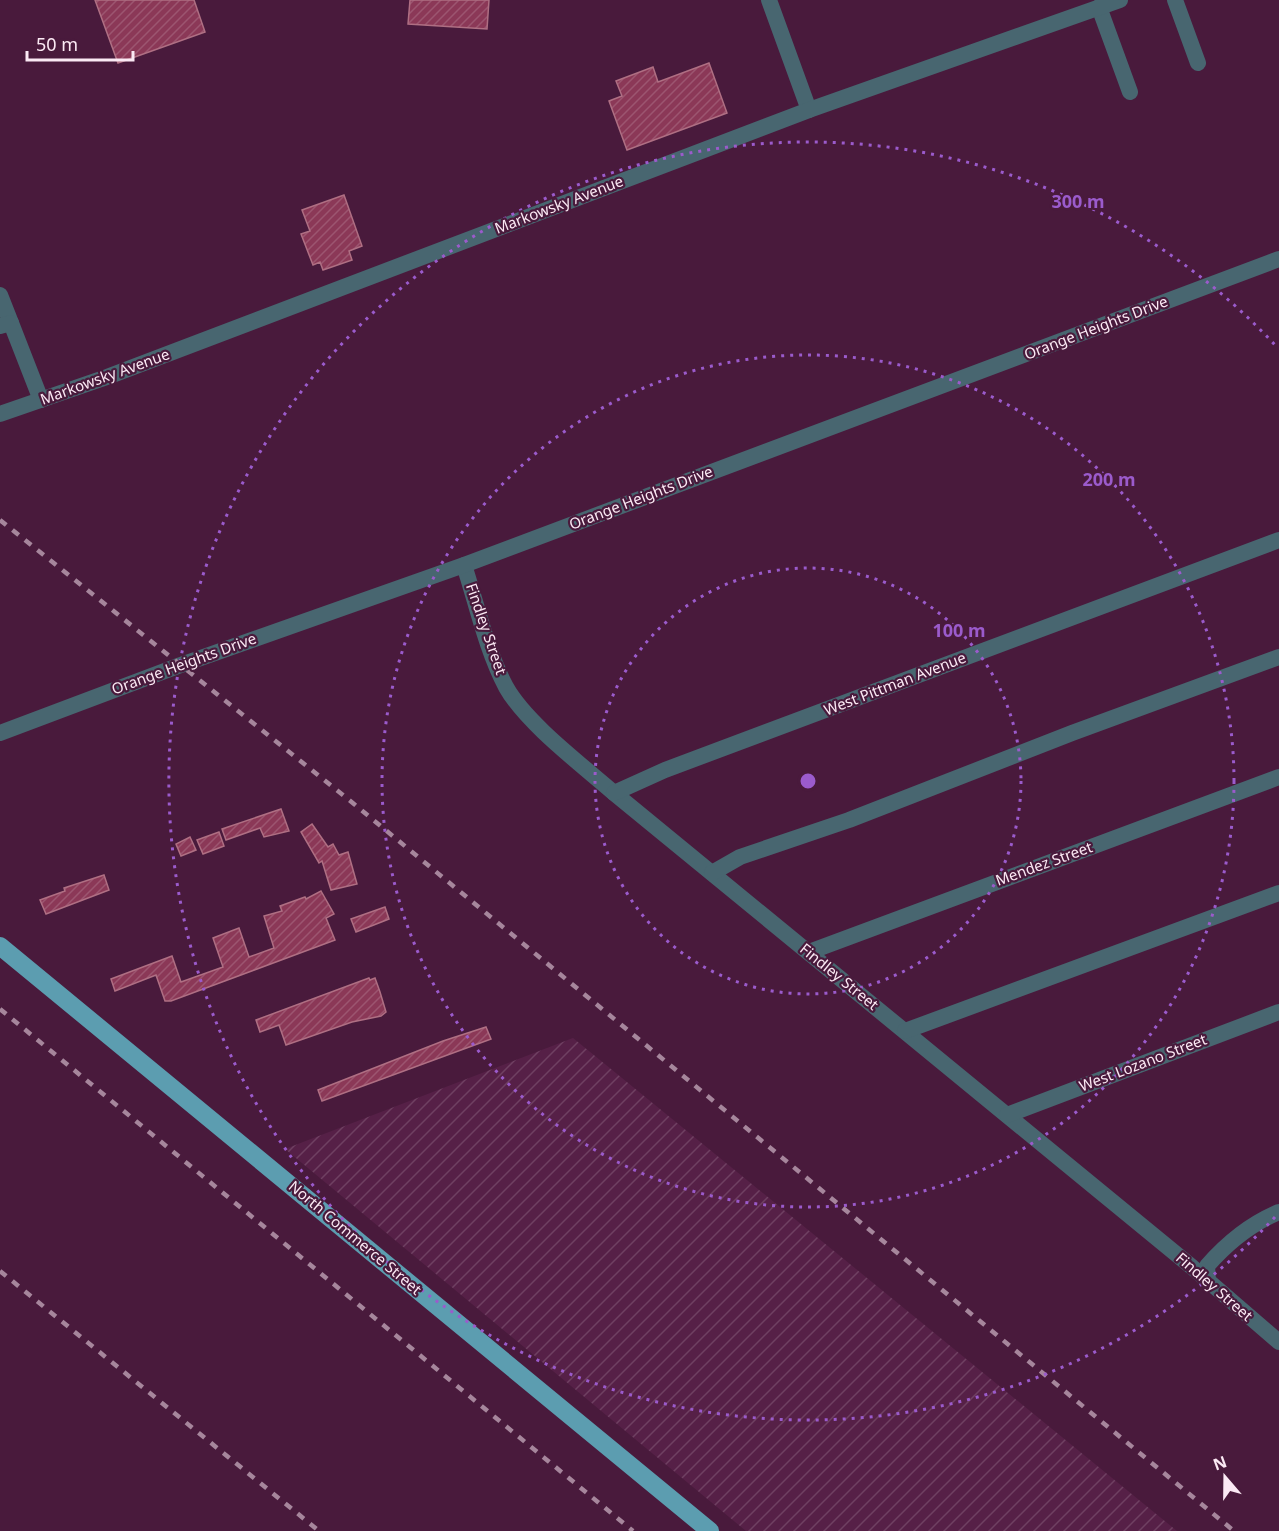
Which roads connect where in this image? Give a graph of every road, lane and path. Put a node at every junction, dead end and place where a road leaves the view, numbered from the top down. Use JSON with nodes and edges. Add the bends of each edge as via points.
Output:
{"nodes":[{"id":1,"x":769,"y":0,"type":"edge"},
{"id":2,"x":1120,"y":0,"type":"edge"},
{"id":3,"x":1175,"y":0,"type":"edge"},
{"id":4,"x":1099,"y":8,"type":"junction"},
{"id":5,"x":1198,"y":63,"type":"dead end"},
{"id":6,"x":1130,"y":92,"type":"dead end"},
{"id":7,"x":810,"y":110,"type":"junction"},
{"id":8,"x":1279,"y":259,"type":"edge"},
{"id":9,"x":0,"y":296,"type":"edge"},
{"id":10,"x":5,"y":325,"type":"edge"},
{"id":11,"x":41,"y":400,"type":"junction"},
{"id":12,"x":0,"y":414,"type":"edge"},
{"id":13,"x":1279,"y":540,"type":"edge"},
{"id":14,"x":464,"y":565,"type":"junction"},
{"id":15,"x":1279,"y":657,"type":"edge"},
{"id":16,"x":0,"y":732,"type":"edge"},
{"id":17,"x":1279,"y":777,"type":"edge"},
{"id":18,"x":614,"y":793,"type":"junction"},
{"id":19,"x":712,"y":873,"type":"junction"},
{"id":20,"x":1279,"y":892,"type":"edge"},
{"id":21,"x":0,"y":946,"type":"edge"},
{"id":22,"x":809,"y":952,"type":"junction"},
{"id":23,"x":1279,"y":1012,"type":"edge"},
{"id":24,"x":905,"y":1031,"type":"junction"},
{"id":25,"x":1007,"y":1115,"type":"junction"},
{"id":26,"x":1279,"y":1212,"type":"edge"},
{"id":27,"x":1208,"y":1281,"type":"junction"},
{"id":28,"x":1279,"y":1342,"type":"edge"},
{"id":29,"x":710,"y":1531,"type":"edge"}],
"edges":[{"from":1,"to":7,"type":"street"},
{"from":2,"to":4,"type":"street","name":"Markowsky Avenue"},
{"from":3,"to":5,"type":"street"},
{"from":4,"to":6,"type":"street"},
{"from":4,"to":7,"type":"street","name":"Markowsky Avenue"},
{"from":7,"to":11,"type":"street","name":"Markowsky Avenue"},
{"from":8,"to":14,"type":"street","name":"Orange Heights Drive"},
{"from":9,"to":10,"type":"street"},
{"from":10,"to":11,"type":"street"},
{"from":11,"to":12,"type":"street","name":"Markowsky Avenue"},
{"from":13,"to":18,"type":"street","name":"West Pittman Avenue","via":[[665,770]]},
{"from":14,"to":16,"type":"street","name":"Orange Heights Drive"},
{"from":14,"to":18,"type":"street","name":"Findley Street","via":[[488,643],[507,688],[542,731]]},
{"from":15,"to":19,"type":"street","via":[[849,820],[740,857]]},
{"from":17,"to":22,"type":"street","name":"Mendez Street"},
{"from":18,"to":19,"type":"street","name":"Findley Street"},
{"from":19,"to":22,"type":"street","name":"Findley Street"},
{"from":20,"to":24,"type":"street"},
{"from":21,"to":29,"type":"main road","name":"North Commerce Street"},
{"from":22,"to":24,"type":"street","name":"Findley Street"},
{"from":23,"to":25,"type":"street","name":"West Lozano Street"},
{"from":24,"to":25,"type":"street","name":"Findley Street"},
{"from":25,"to":27,"type":"street","name":"Findley Street"},
{"from":26,"to":27,"type":"street","via":[[1226,1245],[1207,1266]]},
{"from":27,"to":28,"type":"street","name":"Findley Street"}]}
